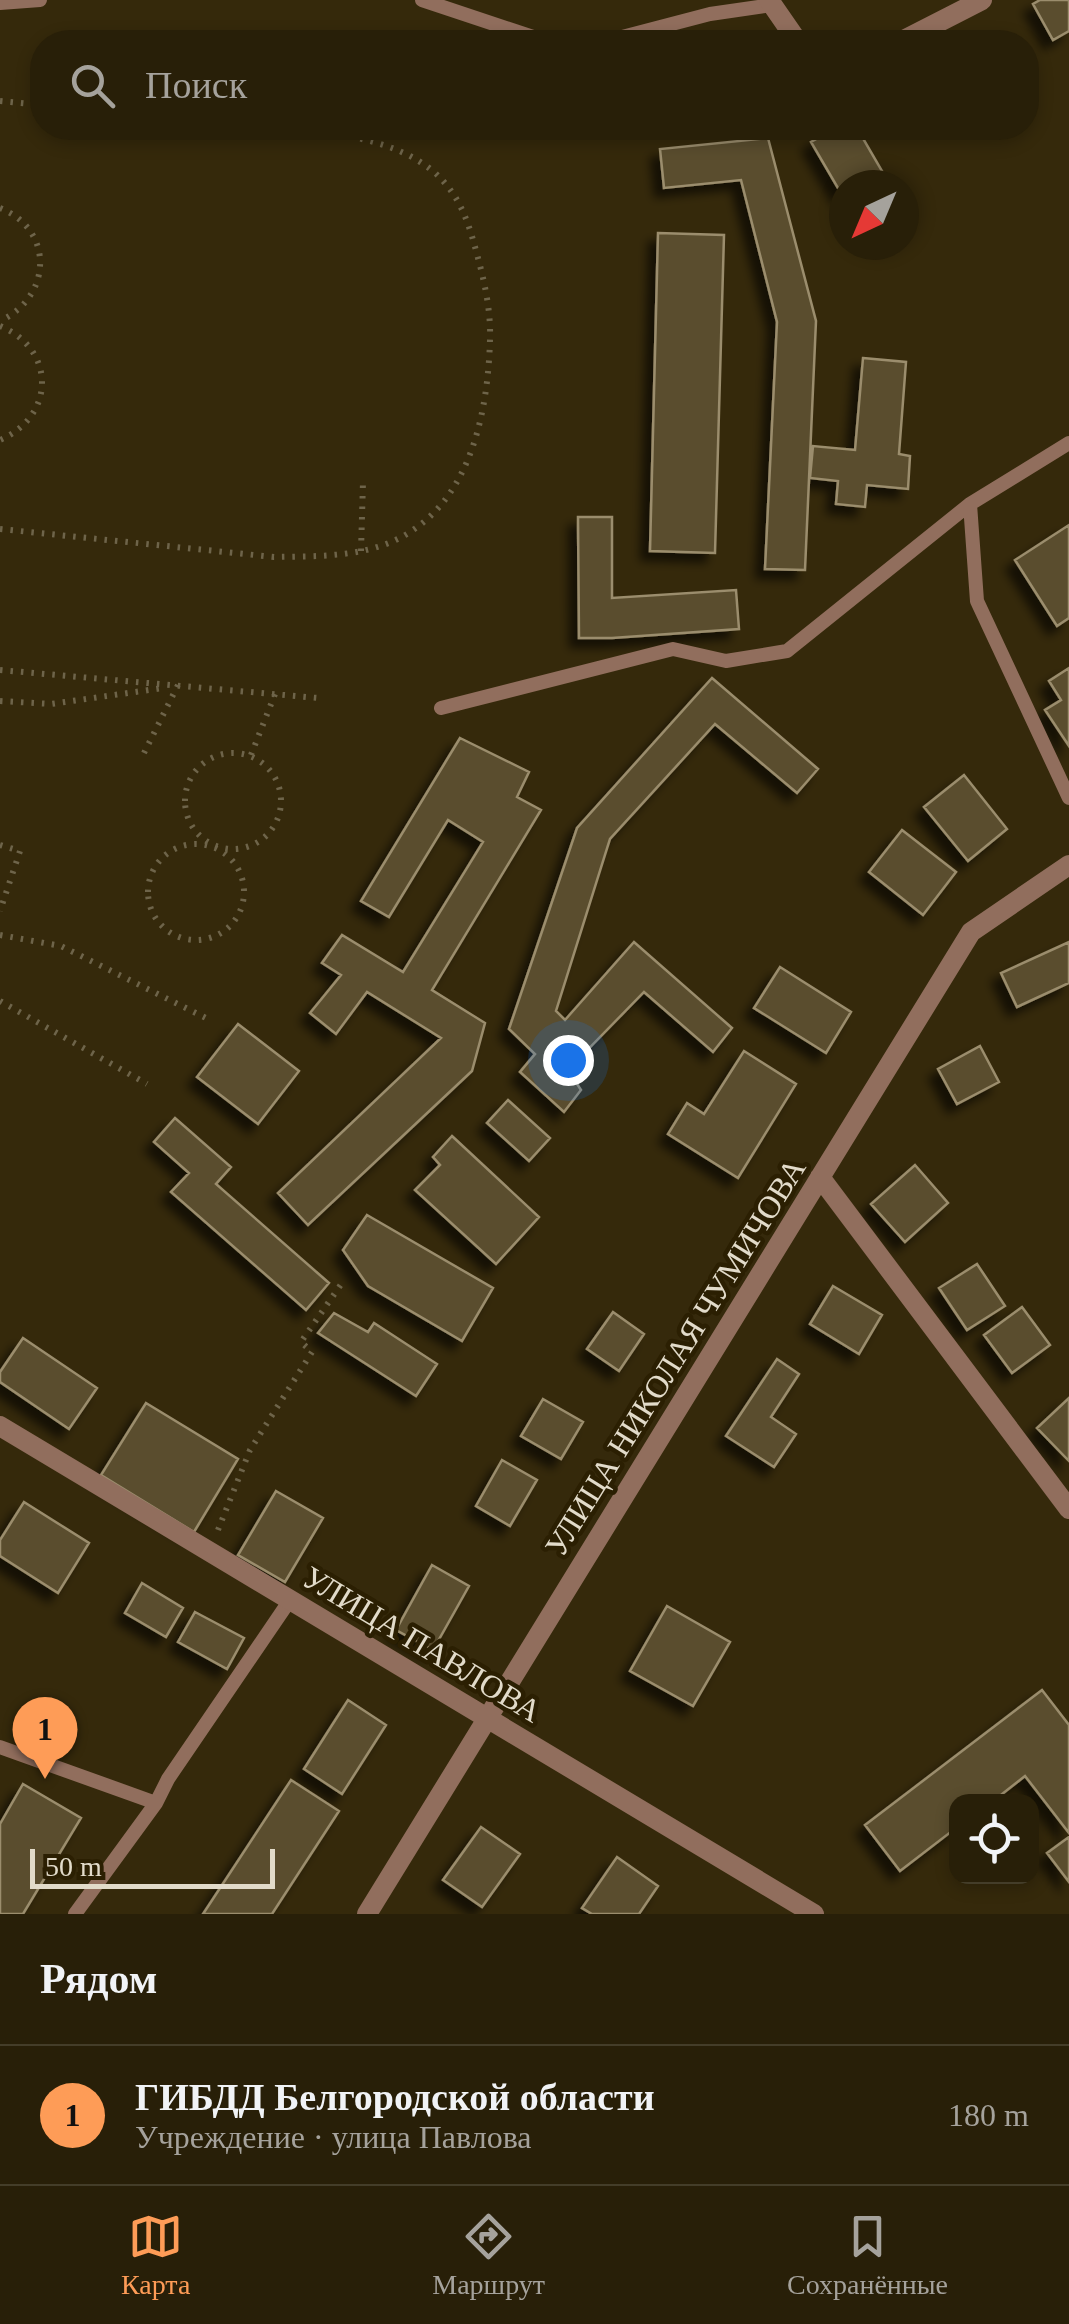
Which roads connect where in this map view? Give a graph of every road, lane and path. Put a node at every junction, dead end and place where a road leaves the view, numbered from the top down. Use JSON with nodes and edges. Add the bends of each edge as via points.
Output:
{"nodes":[{"id":1,"x":40,"y":0,"type":"edge"},
{"id":2,"x":422,"y":0,"type":"edge"},
{"id":3,"x":982,"y":0,"type":"edge"},
{"id":4,"x":0,"y":3,"type":"edge"},
{"id":5,"x":771,"y":3,"type":"edge"},
{"id":6,"x":512,"y":30,"type":"edge"},
{"id":7,"x":649,"y":30,"type":"edge"},
{"id":8,"x":790,"y":30,"type":"edge"},
{"id":9,"x":923,"y":30,"type":"edge"},
{"id":10,"x":0,"y":101,"type":"edge"},
{"id":11,"x":30,"y":104,"type":"edge"},
{"id":12,"x":362,"y":140,"type":"edge"},
{"id":13,"x":0,"y":208,"type":"edge"},
{"id":14,"x":0,"y":324,"type":"edge"},
{"id":15,"x":0,"y":440,"type":"edge"},
{"id":16,"x":1069,"y":443,"type":"edge"},
{"id":17,"x":363,"y":482,"type":"dead end"},
{"id":18,"x":970,"y":504,"type":"junction"},
{"id":19,"x":0,"y":530,"type":"edge"},
{"id":20,"x":361,"y":552,"type":"junction"},
{"id":21,"x":0,"y":670,"type":"edge"},
{"id":22,"x":178,"y":686,"type":"junction"},
{"id":23,"x":275,"y":694,"type":"junction"},
{"id":24,"x":318,"y":698,"type":"dead end"},
{"id":25,"x":0,"y":700,"type":"edge"},
{"id":26,"x":441,"y":708,"type":"dead end"},
{"id":27,"x":144,"y":753,"type":"dead end"},
{"id":28,"x":251,"y":755,"type":"junction"},
{"id":29,"x":1069,"y":798,"type":"edge"},
{"id":30,"x":0,"y":845,"type":"edge"},
{"id":31,"x":214,"y":846,"type":"junction"},
{"id":32,"x":1069,"y":865,"type":"edge"},
{"id":33,"x":0,"y":912,"type":"edge"},
{"id":34,"x":0,"y":935,"type":"edge"},
{"id":35,"x":0,"y":1001,"type":"edge"},
{"id":36,"x":206,"y":1018,"type":"dead end"},
{"id":37,"x":146,"y":1084,"type":"dead end"},
{"id":38,"x":820,"y":1177,"type":"junction"},
{"id":39,"x":342,"y":1282,"type":"dead end"},
{"id":40,"x":0,"y":1426,"type":"edge"},
{"id":41,"x":1069,"y":1509,"type":"edge"},
{"id":42,"x":208,"y":1550,"type":"junction"},
{"id":43,"x":290,"y":1600,"type":"junction"},
{"id":44,"x":488,"y":1718,"type":"junction"},
{"id":45,"x":2,"y":1753,"type":"edge"},
{"id":46,"x":156,"y":1803,"type":"junction"},
{"id":47,"x":75,"y":1914,"type":"edge"},
{"id":48,"x":367,"y":1914,"type":"edge"},
{"id":49,"x":814,"y":1914,"type":"edge"}],
"edges":[{"from":1,"to":4,"type":"lane"},
{"from":2,"to":6,"type":"lane"},
{"from":3,"to":9,"type":"street"},
{"from":5,"to":7,"type":"lane"},
{"from":5,"to":8,"type":"street"},
{"from":10,"to":11,"type":"path"},
{"from":12,"to":20,"type":"path","via":[[397,150],[452,191],[468,217],[490,338],[484,406],[460,475],[415,530]]},
{"from":13,"to":14,"type":"path","via":[[30,230],[40,251],[40,274],[32,297]]},
{"from":14,"to":15,"type":"path","via":[[32,350],[42,371],[42,395],[32,416]]},
{"from":16,"to":18,"type":"lane"},
{"from":17,"to":20,"type":"path"},
{"from":18,"to":26,"type":"lane","via":[[787,650],[726,661],[672,649]]},
{"from":18,"to":29,"type":"lane","via":[[977,601]]},
{"from":19,"to":20,"type":"path","via":[[274,557]]},
{"from":21,"to":22,"type":"path"},
{"from":22,"to":23,"type":"path"},
{"from":22,"to":25,"type":"path","via":[[51,704]]},
{"from":22,"to":27,"type":"path"},
{"from":23,"to":24,"type":"path"},
{"from":23,"to":28,"type":"path"},
{"from":28,"to":31,"type":"path","via":[[212,756],[187,784],[188,820]]},
{"from":28,"to":31,"type":"path","via":[[279,782],[278,820],[250,847]]},
{"from":30,"to":33,"type":"path","via":[[20,851]]},
{"from":31,"to":31,"type":"path","via":[[176,847],[150,874],[151,911],[177,937],[214,938],[241,911],[242,873]]},
{"from":32,"to":38,"type":"street","name":"УЛИЦА НИКОЛАЯ ЧУМИЧОВА","via":[[971,932]]},
{"from":34,"to":36,"type":"path","via":[[61,946]]},
{"from":35,"to":37,"type":"path"},
{"from":38,"to":41,"type":"street"},
{"from":38,"to":44,"type":"street","name":"УЛИЦА НИКОЛАЯ ЧУМИЧОВА"},
{"from":39,"to":42,"type":"path","via":[[302,1342],[312,1352],[250,1450]]},
{"from":40,"to":42,"type":"street","name":"УЛИЦА ПАВЛОВА"},
{"from":42,"to":43,"type":"street","name":"УЛИЦА ПАВЛОВА"},
{"from":43,"to":44,"type":"street","name":"УЛИЦА ПАВЛОВА"},
{"from":43,"to":46,"type":"lane"},
{"from":44,"to":48,"type":"street","name":"УЛИЦА НИКОЛАЯ ЧУМИЧОВА"},
{"from":44,"to":49,"type":"street","name":"УЛИЦА ПАВЛОВА"},
{"from":45,"to":46,"type":"lane"},
{"from":46,"to":47,"type":"lane"}]}
